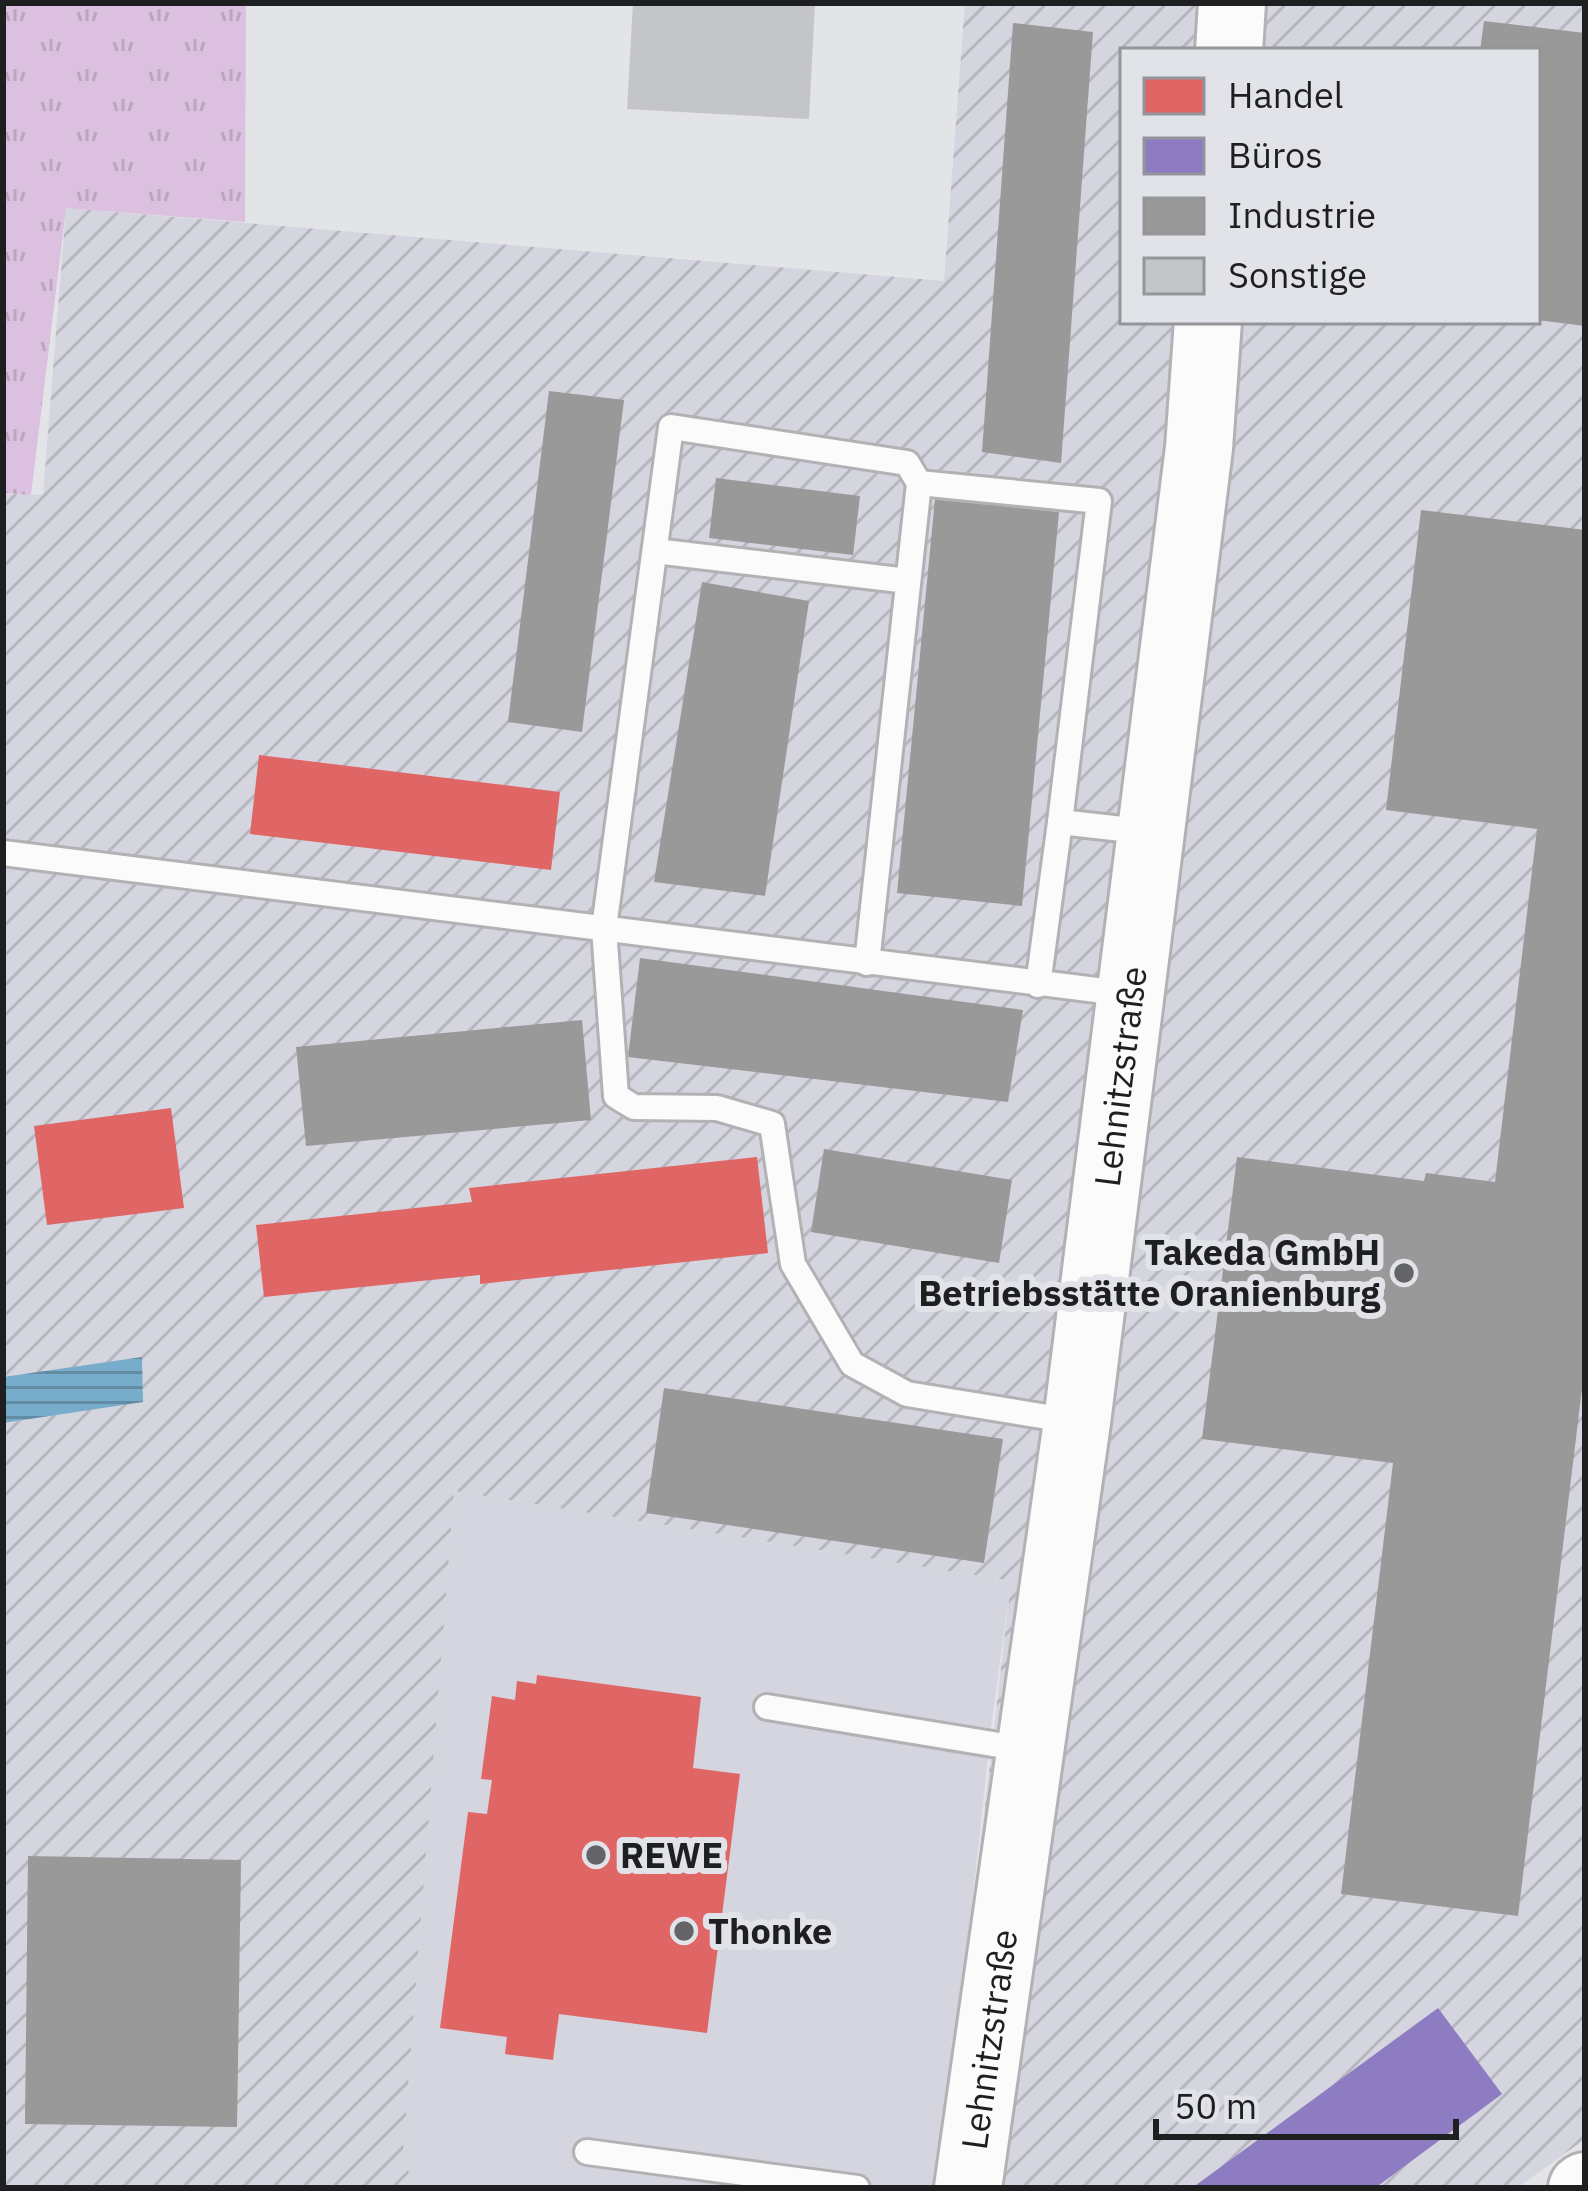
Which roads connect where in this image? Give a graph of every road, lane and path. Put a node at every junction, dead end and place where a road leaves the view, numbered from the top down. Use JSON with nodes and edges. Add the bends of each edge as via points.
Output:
{"nodes":[{"id":1,"x":1232,"y":3,"type":"edge"},
{"id":2,"x":1229,"y":48,"type":"edge"},
{"id":3,"x":1208,"y":324,"type":"edge"},
{"id":4,"x":919,"y":483,"type":"junction"},
{"id":5,"x":655,"y":551,"type":"junction"},
{"id":6,"x":908,"y":581,"type":"junction"},
{"id":7,"x":1060,"y":822,"type":"junction"},
{"id":8,"x":1151,"y":832,"type":"junction"},
{"id":9,"x":3,"y":853,"type":"edge"},
{"id":10,"x":604,"y":928,"type":"junction"},
{"id":11,"x":868,"y":963,"type":"junction"},
{"id":12,"x":1038,"y":985,"type":"junction"},
{"id":13,"x":1130,"y":995,"type":"junction"},
{"id":14,"x":1077,"y":1422,"type":"junction"},
{"id":15,"x":767,"y":1707,"type":"dead end"},
{"id":16,"x":1032,"y":1750,"type":"junction"},
{"id":17,"x":587,"y":2152,"type":"dead end"},
{"id":18,"x":857,"y":2188,"type":"edge"},
{"id":19,"x":968,"y":2188,"type":"edge"}],
"edges":[{"from":1,"to":2,"type":"main road"},
{"from":3,"to":8,"type":"main road","name":"Lehnitzstraße"},
{"from":4,"to":5,"type":"lane","via":[[907,463],[671,427]]},
{"from":4,"to":6,"type":"lane"},
{"from":4,"to":7,"type":"lane","via":[[1099,501]]},
{"from":5,"to":6,"type":"lane"},
{"from":5,"to":10,"type":"lane"},
{"from":6,"to":11,"type":"lane"},
{"from":7,"to":8,"type":"lane"},
{"from":7,"to":12,"type":"lane"},
{"from":8,"to":13,"type":"main road","name":"Lehnitzstraße"},
{"from":9,"to":10,"type":"lane"},
{"from":10,"to":11,"type":"lane"},
{"from":10,"to":14,"type":"lane","via":[[616,1096],[634,1107],[717,1108],[772,1124],[793,1264],[852,1364],[908,1394]]},
{"from":11,"to":12,"type":"lane"},
{"from":12,"to":13,"type":"lane"},
{"from":13,"to":14,"type":"main road","name":"Lehnitzstraße"},
{"from":14,"to":16,"type":"main road","name":"Lehnitzstraße"},
{"from":15,"to":16,"type":"lane"},
{"from":16,"to":19,"type":"main road","name":"Lehnitzstraße"},
{"from":17,"to":18,"type":"lane"}]}
